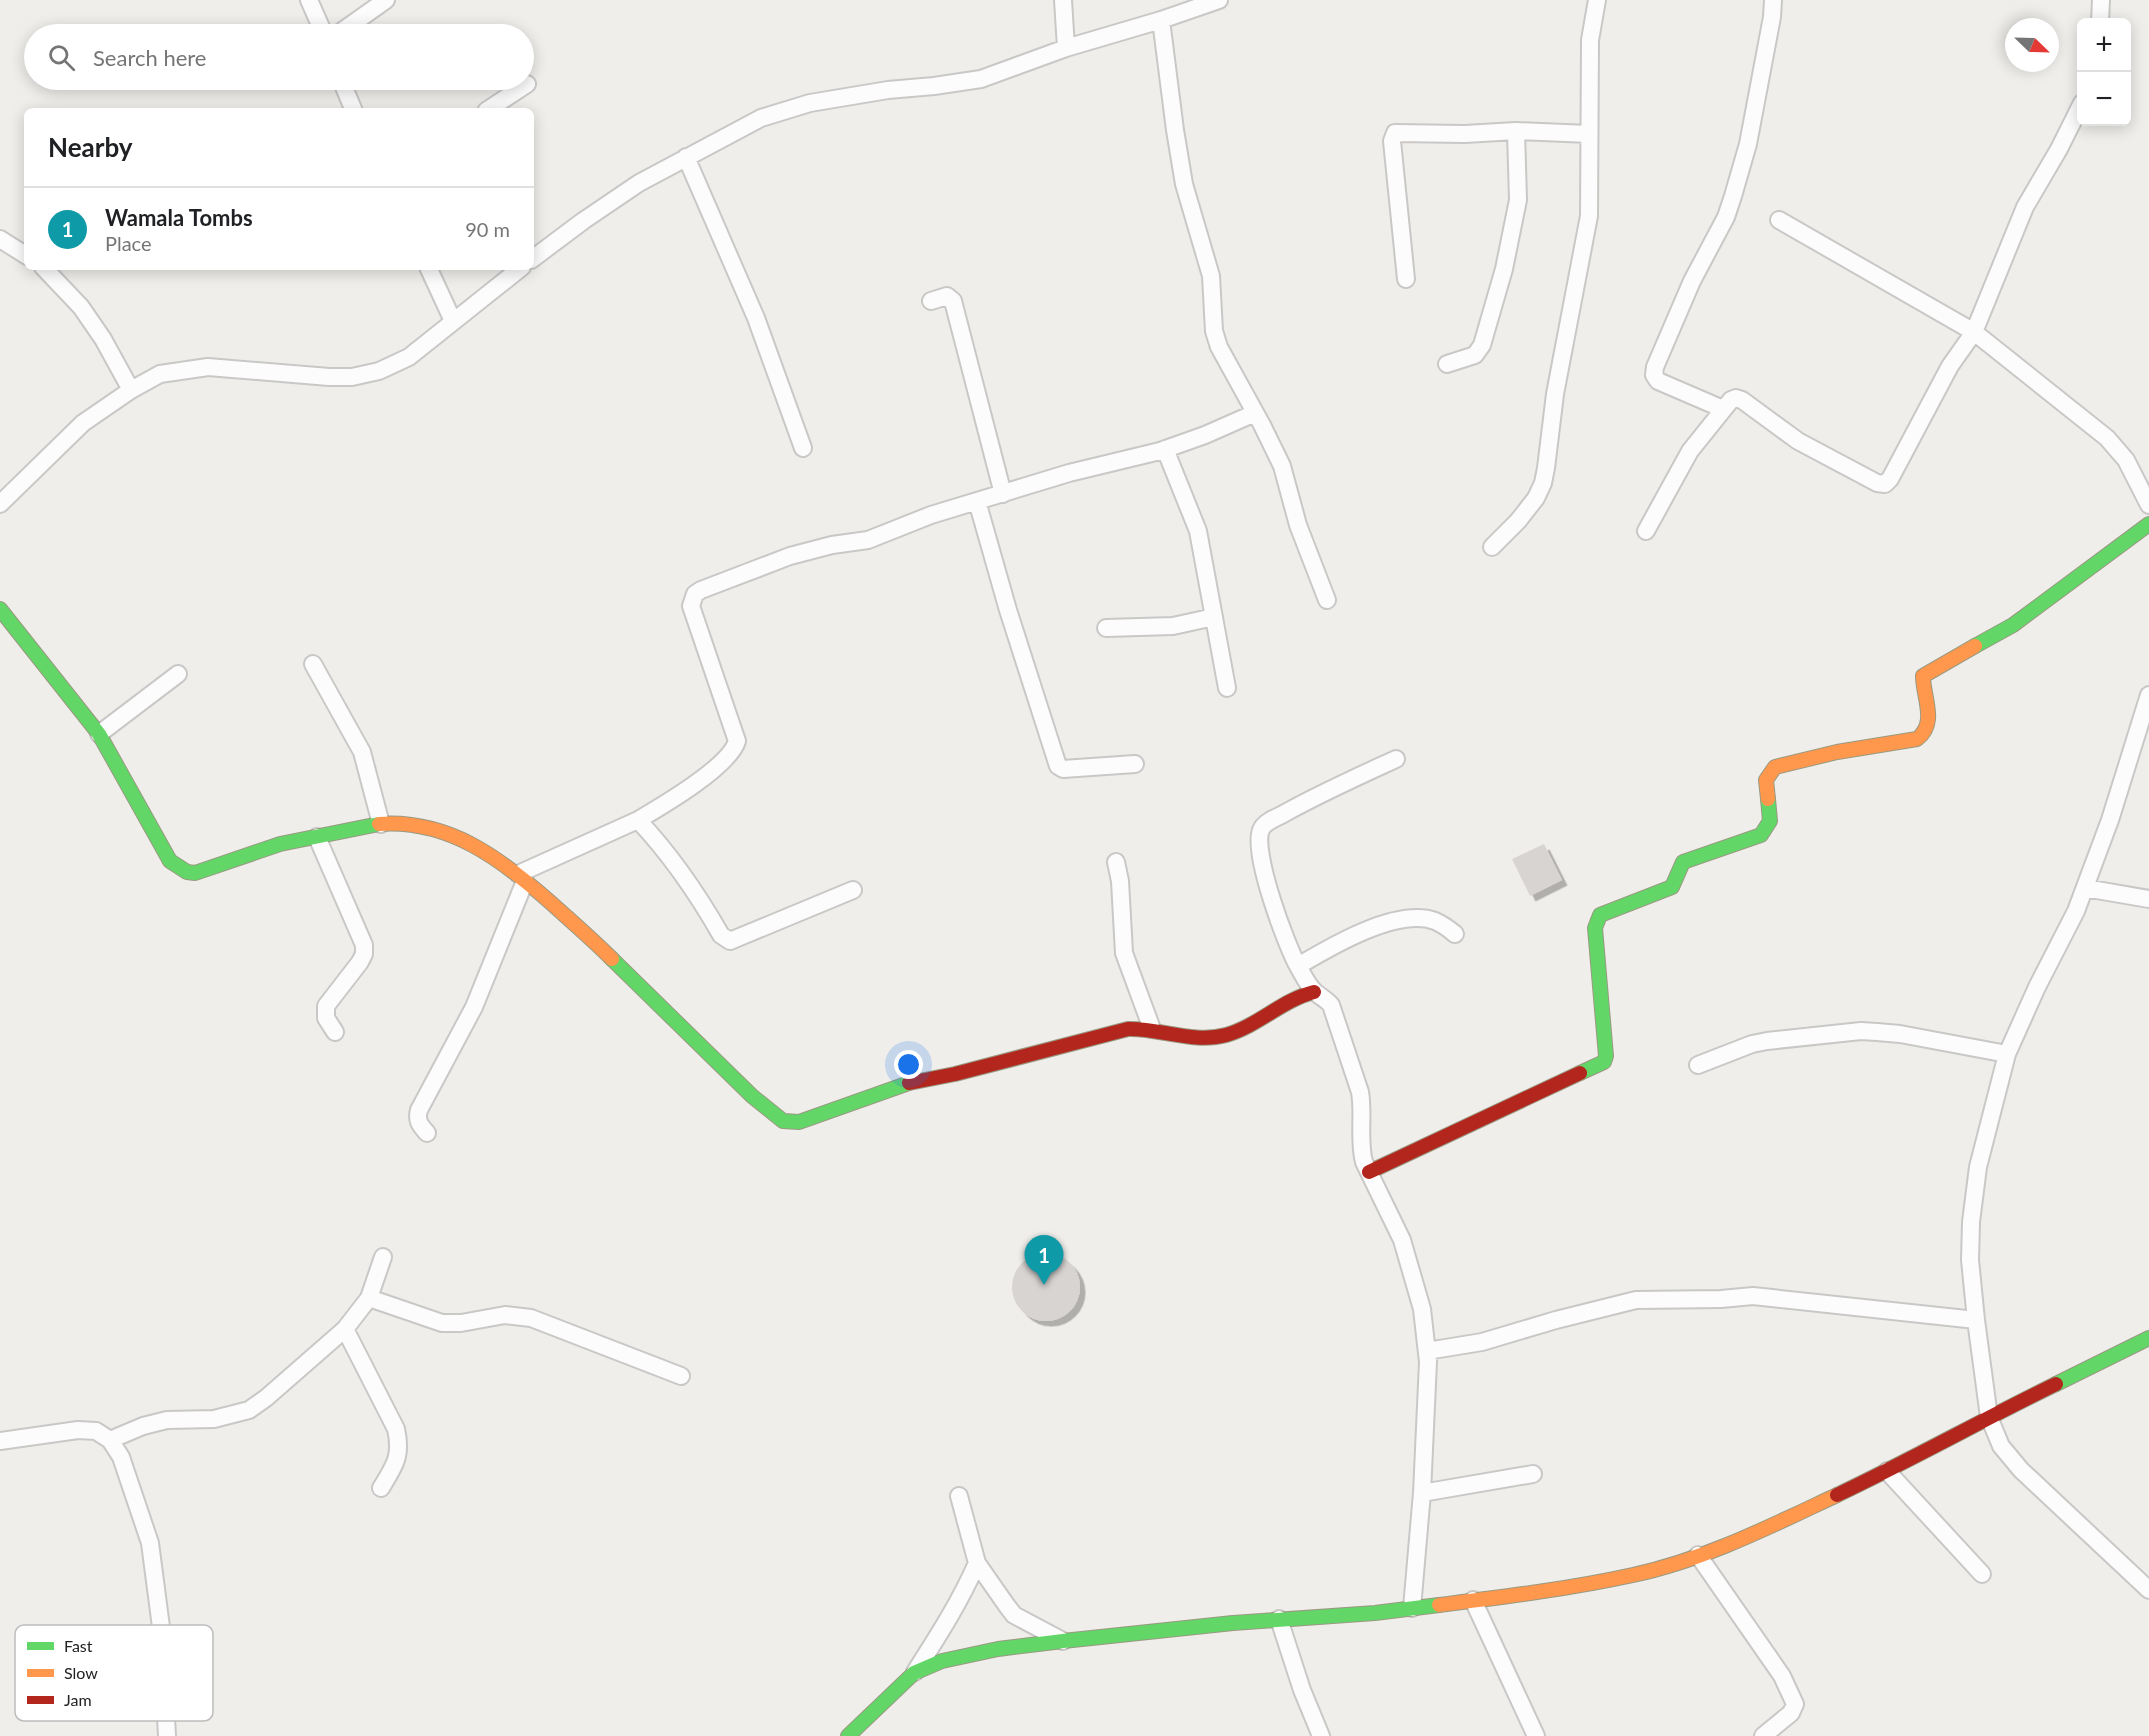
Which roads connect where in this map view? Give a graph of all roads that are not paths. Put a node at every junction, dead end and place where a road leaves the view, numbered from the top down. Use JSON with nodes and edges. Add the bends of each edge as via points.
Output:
{"nodes":[{"id":1,"x":309,"y":0,"type":"edge"},
{"id":2,"x":386,"y":0,"type":"edge"},
{"id":3,"x":1063,"y":0,"type":"edge"},
{"id":4,"x":1219,"y":0,"type":"edge"},
{"id":5,"x":1597,"y":0,"type":"edge"},
{"id":6,"x":1773,"y":0,"type":"edge"},
{"id":7,"x":2101,"y":0,"type":"edge"},
{"id":8,"x":2100,"y":18,"type":"edge"},
{"id":9,"x":1161,"y":20,"type":"junction"},
{"id":10,"x":320,"y":24,"type":"edge"},
{"id":11,"x":352,"y":24,"type":"edge"},
{"id":12,"x":1066,"y":48,"type":"junction"},
{"id":13,"x":345,"y":90,"type":"edge"},
{"id":14,"x":518,"y":90,"type":"edge"},
{"id":15,"x":353,"y":108,"type":"edge"},
{"id":16,"x":491,"y":108,"type":"edge"},
{"id":17,"x":2077,"y":113,"type":"edge"},
{"id":18,"x":1516,"y":131,"type":"junction"},
{"id":19,"x":1589,"y":134,"type":"junction"},
{"id":20,"x":686,"y":157,"type":"junction"},
{"id":21,"x":1779,"y":220,"type":"dead end"},
{"id":22,"x":0,"y":239,"type":"edge"},
{"id":23,"x":24,"y":254,"type":"edge"},
{"id":24,"x":534,"y":258,"type":"edge"},
{"id":25,"x":46,"y":270,"type":"edge"},
{"id":26,"x":429,"y":270,"type":"edge"},
{"id":27,"x":518,"y":270,"type":"edge"},
{"id":28,"x":1406,"y":279,"type":"dead end"},
{"id":29,"x":931,"y":301,"type":"dead end"},
{"id":30,"x":453,"y":321,"type":"junction"},
{"id":31,"x":1974,"y":332,"type":"junction"},
{"id":32,"x":1447,"y":364,"type":"dead end"},
{"id":33,"x":131,"y":390,"type":"junction"},
{"id":34,"x":1723,"y":409,"type":"junction"},
{"id":35,"x":1255,"y":413,"type":"junction"},
{"id":36,"x":802,"y":448,"type":"dead end"},
{"id":37,"x":1165,"y":449,"type":"junction"},
{"id":38,"x":1003,"y":494,"type":"junction"},
{"id":39,"x":977,"y":501,"type":"junction"},
{"id":40,"x":0,"y":504,"type":"edge"},
{"id":41,"x":2149,"y":505,"type":"edge"},
{"id":42,"x":2149,"y":524,"type":"edge"},
{"id":43,"x":1646,"y":531,"type":"dead end"},
{"id":44,"x":1492,"y":547,"type":"dead end"},
{"id":45,"x":1328,"y":600,"type":"dead end"},
{"id":46,"x":0,"y":609,"type":"edge"},
{"id":47,"x":1214,"y":616,"type":"junction"},
{"id":48,"x":1106,"y":628,"type":"dead end"},
{"id":49,"x":313,"y":664,"type":"dead end"},
{"id":50,"x":178,"y":674,"type":"dead end"},
{"id":51,"x":1227,"y":688,"type":"dead end"},
{"id":52,"x":2149,"y":695,"type":"edge"},
{"id":53,"x":99,"y":734,"type":"junction"},
{"id":54,"x":1396,"y":759,"type":"dead end"},
{"id":55,"x":1135,"y":764,"type":"dead end"},
{"id":56,"x":638,"y":820,"type":"junction"},
{"id":57,"x":381,"y":824,"type":"junction"},
{"id":58,"x":316,"y":837,"type":"junction"},
{"id":59,"x":1116,"y":862,"type":"dead end"},
{"id":60,"x":522,"y":878,"type":"junction"},
{"id":61,"x":2085,"y":888,"type":"junction"},
{"id":62,"x":853,"y":890,"type":"dead end"},
{"id":63,"x":2149,"y":899,"type":"edge"},
{"id":64,"x":1455,"y":934,"type":"dead end"},
{"id":65,"x":1298,"y":966,"type":"junction"},
{"id":66,"x":1314,"y":992,"type":"junction"},
{"id":67,"x":1152,"y":1029,"type":"junction"},
{"id":68,"x":335,"y":1032,"type":"dead end"},
{"id":69,"x":2007,"y":1054,"type":"junction"},
{"id":70,"x":1698,"y":1065,"type":"dead end"},
{"id":71,"x":427,"y":1133,"type":"dead end"},
{"id":72,"x":1369,"y":1172,"type":"junction"},
{"id":73,"x":383,"y":1257,"type":"dead end"},
{"id":74,"x":369,"y":1298,"type":"junction"},
{"id":75,"x":1976,"y":1320,"type":"junction"},
{"id":76,"x":345,"y":1329,"type":"junction"},
{"id":77,"x":2149,"y":1338,"type":"edge"},
{"id":78,"x":1427,"y":1351,"type":"junction"},
{"id":79,"x":681,"y":1376,"type":"dead end"},
{"id":80,"x":1989,"y":1417,"type":"junction"},
{"id":81,"x":110,"y":1440,"type":"junction"},
{"id":82,"x":0,"y":1441,"type":"edge"},
{"id":83,"x":1887,"y":1471,"type":"junction"},
{"id":84,"x":1533,"y":1474,"type":"dead end"},
{"id":85,"x":381,"y":1488,"type":"dead end"},
{"id":86,"x":1422,"y":1493,"type":"junction"},
{"id":87,"x":958,"y":1496,"type":"dead end"},
{"id":88,"x":1698,"y":1555,"type":"junction"},
{"id":89,"x":977,"y":1563,"type":"junction"},
{"id":90,"x":1982,"y":1574,"type":"dead end"},
{"id":91,"x":2149,"y":1590,"type":"edge"},
{"id":92,"x":1473,"y":1600,"type":"junction"},
{"id":93,"x":1412,"y":1608,"type":"junction"},
{"id":94,"x":1279,"y":1619,"type":"junction"},
{"id":95,"x":161,"y":1625,"type":"edge"},
{"id":96,"x":1063,"y":1641,"type":"junction"},
{"id":97,"x":914,"y":1673,"type":"junction"},
{"id":98,"x":166,"y":1721,"type":"edge"},
{"id":99,"x":167,"y":1736,"type":"edge"},
{"id":100,"x":848,"y":1736,"type":"edge"},
{"id":101,"x":1321,"y":1736,"type":"edge"},
{"id":102,"x":1536,"y":1736,"type":"edge"},
{"id":103,"x":1763,"y":1736,"type":"edge"}],
"edges":[{"from":1,"to":10,"type":"street"},
{"from":2,"to":11,"type":"street"},
{"from":3,"to":12,"type":"street"},
{"from":4,"to":9,"type":"street"},
{"from":5,"to":19,"type":"street","via":[[1590,40]]},
{"from":6,"to":34,"type":"street","via":[[1748,144],[1734,196],[1692,281],[1654,375],[1658,381]]},
{"from":7,"to":8,"type":"street"},
{"from":9,"to":12,"type":"street"},
{"from":9,"to":35,"type":"street","via":[[1184,184],[1211,276],[1214,331]]},
{"from":12,"to":20,"type":"street","via":[[981,79],[810,103],[761,117]]},
{"from":13,"to":15,"type":"street"},
{"from":14,"to":16,"type":"street"},
{"from":17,"to":31,"type":"street","via":[[2025,207]]},
{"from":18,"to":19,"type":"street"},
{"from":18,"to":28,"type":"street","via":[[1392,136]]},
{"from":18,"to":32,"type":"street","via":[[1518,200],[1504,269],[1482,345],[1475,355]]},
{"from":19,"to":44,"type":"street","via":[[1589,216],[1567,325],[1543,483],[1518,521]]},
{"from":20,"to":24,"type":"street","via":[[639,183]]},
{"from":20,"to":36,"type":"street","via":[[756,318]]},
{"from":21,"to":31,"type":"street"},
{"from":22,"to":23,"type":"street"},
{"from":25,"to":33,"type":"street","via":[[81,307]]},
{"from":26,"to":30,"type":"street"},
{"from":27,"to":30,"type":"street"},
{"from":29,"to":38,"type":"street","via":[[947,296],[953,301]]},
{"from":30,"to":33,"type":"street","via":[[409,357],[379,371],[352,377],[208,366],[160,374]]},
{"from":31,"to":34,"type":"street","via":[[1950,366],[1885,484],[1798,441],[1742,400],[1731,400]]},
{"from":31,"to":41,"type":"street","via":[[2107,438],[2126,460]]},
{"from":33,"to":40,"type":"street","via":[[83,423]]},
{"from":34,"to":43,"type":"street","via":[[1690,452]]},
{"from":35,"to":37,"type":"street"},
{"from":35,"to":45,"type":"street","via":[[1282,466],[1298,525]]},
{"from":37,"to":38,"type":"street"},
{"from":37,"to":47,"type":"street","via":[[1198,531]]},
{"from":38,"to":39,"type":"street"},
{"from":39,"to":55,"type":"street","via":[[1058,766],[1063,770]]},
{"from":39,"to":56,"type":"street","via":[[868,540],[790,556],[695,594],[692,612],[737,741],[732,752],[696,783]]},
{"from":42,"to":72,"type":"street","via":[[2013,625],[1923,676],[1930,723],[1925,735],[1774,767],[1766,780],[1770,821],[1761,835],[1683,862],[1672,887],[1600,915],[1595,928],[1604,1062]]},
{"from":46,"to":53,"type":"street"},
{"from":47,"to":48,"type":"street","via":[[1173,626]]},
{"from":47,"to":51,"type":"street"},
{"from":49,"to":57,"type":"street","via":[[362,752]]},
{"from":50,"to":53,"type":"street"},
{"from":52,"to":61,"type":"street"},
{"from":53,"to":58,"type":"street","via":[[170,861],[179,869],[208,870],[280,844]]},
{"from":54,"to":65,"type":"street","via":[[1309,800],[1262,828],[1258,839],[1270,894]]},
{"from":56,"to":60,"type":"street"},
{"from":56,"to":62,"type":"street","via":[[675,863],[727,940]]},
{"from":57,"to":58,"type":"street"},
{"from":57,"to":60,"type":"street","via":[[412,825],[453,835],[492,855]]},
{"from":58,"to":68,"type":"street","via":[[364,945],[360,962],[326,1006],[326,1018]]},
{"from":59,"to":67,"type":"street","via":[[1124,953]]},
{"from":60,"to":67,"type":"street","via":[[593,940],[752,1096],[783,1121],[792,1123],[900,1085],[1128,1029]]},
{"from":60,"to":71,"type":"street","via":[[474,1007],[418,1110],[419,1124]]},
{"from":61,"to":63,"type":"street"},
{"from":61,"to":69,"type":"street"},
{"from":64,"to":65,"type":"street","via":[[1434,921],[1418,918],[1389,923],[1344,939]]},
{"from":65,"to":66,"type":"street"},
{"from":66,"to":67,"type":"street","via":[[1228,1035],[1188,1036]]},
{"from":66,"to":72,"type":"street","via":[[1331,1005],[1360,1092],[1361,1152]]},
{"from":69,"to":70,"type":"street","via":[[1900,1034],[1861,1031],[1752,1044]]},
{"from":69,"to":75,"type":"street","via":[[1978,1167],[1971,1222]]},
{"from":72,"to":78,"type":"street","via":[[1402,1240],[1422,1309]]},
{"from":73,"to":74,"type":"street"},
{"from":74,"to":76,"type":"street"},
{"from":74,"to":79,"type":"street","via":[[452,1325],[505,1315],[531,1318]]},
{"from":75,"to":78,"type":"street","via":[[1753,1296],[1649,1299],[1482,1342]]},
{"from":75,"to":80,"type":"street"},
{"from":76,"to":81,"type":"street","via":[[249,1410],[214,1419],[167,1420]]},
{"from":76,"to":85,"type":"street","via":[[396,1429],[398,1457]]},
{"from":77,"to":80,"type":"street"},
{"from":78,"to":86,"type":"street"},
{"from":80,"to":83,"type":"street"},
{"from":80,"to":91,"type":"street","via":[[2001,1446],[2021,1470]]},
{"from":81,"to":82,"type":"street","via":[[96,1431],[78,1430]]},
{"from":81,"to":95,"type":"street","via":[[130,1477],[150,1544]]},
{"from":83,"to":88,"type":"street","via":[[1757,1533]]},
{"from":83,"to":90,"type":"street"},
{"from":84,"to":86,"type":"street"},
{"from":86,"to":93,"type":"street"},
{"from":87,"to":89,"type":"street"},
{"from":88,"to":92,"type":"street","via":[[1634,1575]]},
{"from":88,"to":103,"type":"street","via":[[1782,1676],[1795,1704],[1791,1713]]},
{"from":89,"to":96,"type":"street","via":[[1014,1615]]},
{"from":89,"to":97,"type":"street","via":[[945,1626]]},
{"from":92,"to":93,"type":"street"},
{"from":92,"to":102,"type":"street"},
{"from":93,"to":94,"type":"street"},
{"from":94,"to":96,"type":"street"},
{"from":94,"to":101,"type":"street"},
{"from":96,"to":97,"type":"street","via":[[942,1660]]},
{"from":97,"to":100,"type":"street"},
{"from":98,"to":99,"type":"street"}]}
